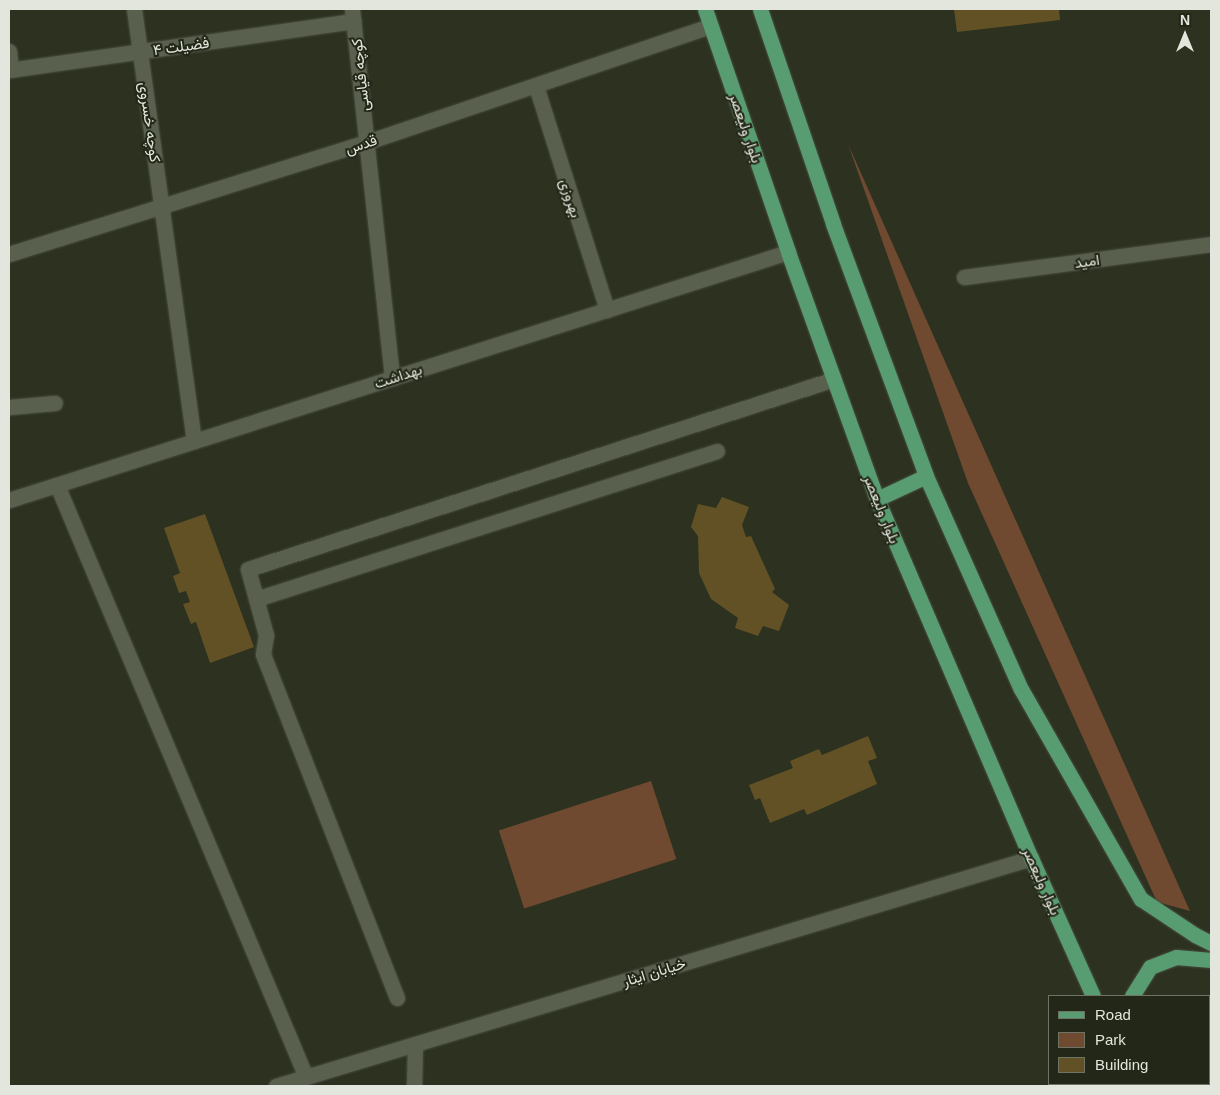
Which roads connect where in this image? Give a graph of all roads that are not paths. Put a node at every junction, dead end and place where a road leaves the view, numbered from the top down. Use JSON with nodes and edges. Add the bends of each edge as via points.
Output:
{"nodes":[{"id":1,"x":134,"y":9,"type":"edge"},
{"id":2,"x":705,"y":9,"type":"edge"},
{"id":3,"x":760,"y":9,"type":"edge"},
{"id":4,"x":353,"y":15,"type":"edge"},
{"id":5,"x":710,"y":26,"type":"junction"},
{"id":6,"x":9,"y":51,"type":"edge"},
{"id":7,"x":140,"y":51,"type":"junction"},
{"id":8,"x":10,"y":70,"type":"edge"},
{"id":9,"x":536,"y":86,"type":"junction"},
{"id":10,"x":367,"y":142,"type":"junction"},
{"id":11,"x":162,"y":206,"type":"junction"},
{"id":12,"x":1211,"y":244,"type":"edge"},
{"id":13,"x":788,"y":252,"type":"junction"},
{"id":14,"x":9,"y":254,"type":"edge"},
{"id":15,"x":964,"y":277,"type":"dead end"},
{"id":16,"x":607,"y":310,"type":"junction"},
{"id":17,"x":392,"y":378,"type":"junction"},
{"id":18,"x":834,"y":379,"type":"junction"},
{"id":19,"x":55,"y":403,"type":"dead end"},
{"id":20,"x":9,"y":408,"type":"edge"},
{"id":21,"x":194,"y":441,"type":"junction"},
{"id":22,"x":717,"y":451,"type":"dead end"},
{"id":23,"x":926,"y":476,"type":"junction"},
{"id":24,"x":57,"y":485,"type":"junction"},
{"id":25,"x":877,"y":498,"type":"junction"},
{"id":26,"x":9,"y":500,"type":"edge"},
{"id":27,"x":256,"y":599,"type":"junction"},
{"id":28,"x":1031,"y":858,"type":"junction"},
{"id":29,"x":1211,"y":943,"type":"edge"},
{"id":30,"x":1211,"y":960,"type":"edge"},
{"id":31,"x":1093,"y":995,"type":"edge"},
{"id":32,"x":1133,"y":995,"type":"edge"},
{"id":33,"x":397,"y":998,"type":"dead end"},
{"id":34,"x":414,"y":1044,"type":"junction"},
{"id":35,"x":302,"y":1080,"type":"edge"},
{"id":36,"x":276,"y":1086,"type":"edge"},
{"id":37,"x":414,"y":1086,"type":"edge"}],
"edges":[{"from":1,"to":7,"type":"street","name":"کوچه خسروی"},
{"from":2,"to":5,"type":"main road","name":"بلوار ولیعصر"},
{"from":3,"to":23,"type":"main road","via":[[833,224]]},
{"from":4,"to":7,"type":"street","name":"فضیلت ۴"},
{"from":4,"to":10,"type":"street","name":"کوچه قیاسی"},
{"from":5,"to":9,"type":"street","name":"قدس"},
{"from":5,"to":13,"type":"main road","name":"بلوار ولیعصر"},
{"from":6,"to":8,"type":"street"},
{"from":7,"to":8,"type":"street","name":"فضیلت ۴"},
{"from":7,"to":11,"type":"street","name":"کوچه خسروی"},
{"from":9,"to":10,"type":"street","name":"قدس"},
{"from":9,"to":16,"type":"street","name":"بهروزی"},
{"from":10,"to":11,"type":"street","name":"قدس"},
{"from":10,"to":17,"type":"street","name":"کوچه قیاسی"},
{"from":11,"to":14,"type":"street","name":"قدس"},
{"from":11,"to":21,"type":"street","name":"کوچه خسروی"},
{"from":12,"to":15,"type":"street","name":"امید"},
{"from":13,"to":16,"type":"street","name":"بهداشت"},
{"from":13,"to":18,"type":"main road","name":"بلوار ولیعصر"},
{"from":16,"to":17,"type":"street","name":"بهداشت"},
{"from":17,"to":21,"type":"street","name":"بهداشت"},
{"from":18,"to":25,"type":"main road","name":"بلوار ولیعصر"},
{"from":18,"to":27,"type":"street","via":[[248,569]]},
{"from":19,"to":20,"type":"street"},
{"from":21,"to":24,"type":"street","name":"بهداشت"},
{"from":22,"to":27,"type":"street"},
{"from":23,"to":25,"type":"main road"},
{"from":23,"to":29,"type":"main road","via":[[1021,688],[1142,899]]},
{"from":24,"to":26,"type":"street","name":"بهداشت"},
{"from":24,"to":35,"type":"street"},
{"from":25,"to":28,"type":"main road","name":"بلوار ولیعصر"},
{"from":27,"to":33,"type":"street","via":[[266,636],[263,654]]},
{"from":28,"to":31,"type":"main road","name":"بلوار ولیعصر"},
{"from":28,"to":34,"type":"street","name":"خیابان ایثار"},
{"from":30,"to":32,"type":"main road","via":[[1176,957],[1150,967]]},
{"from":34,"to":35,"type":"street","name":"خیابان ایثار"},
{"from":34,"to":37,"type":"street"},
{"from":35,"to":36,"type":"street","name":"خیابان ایثار"}]}
